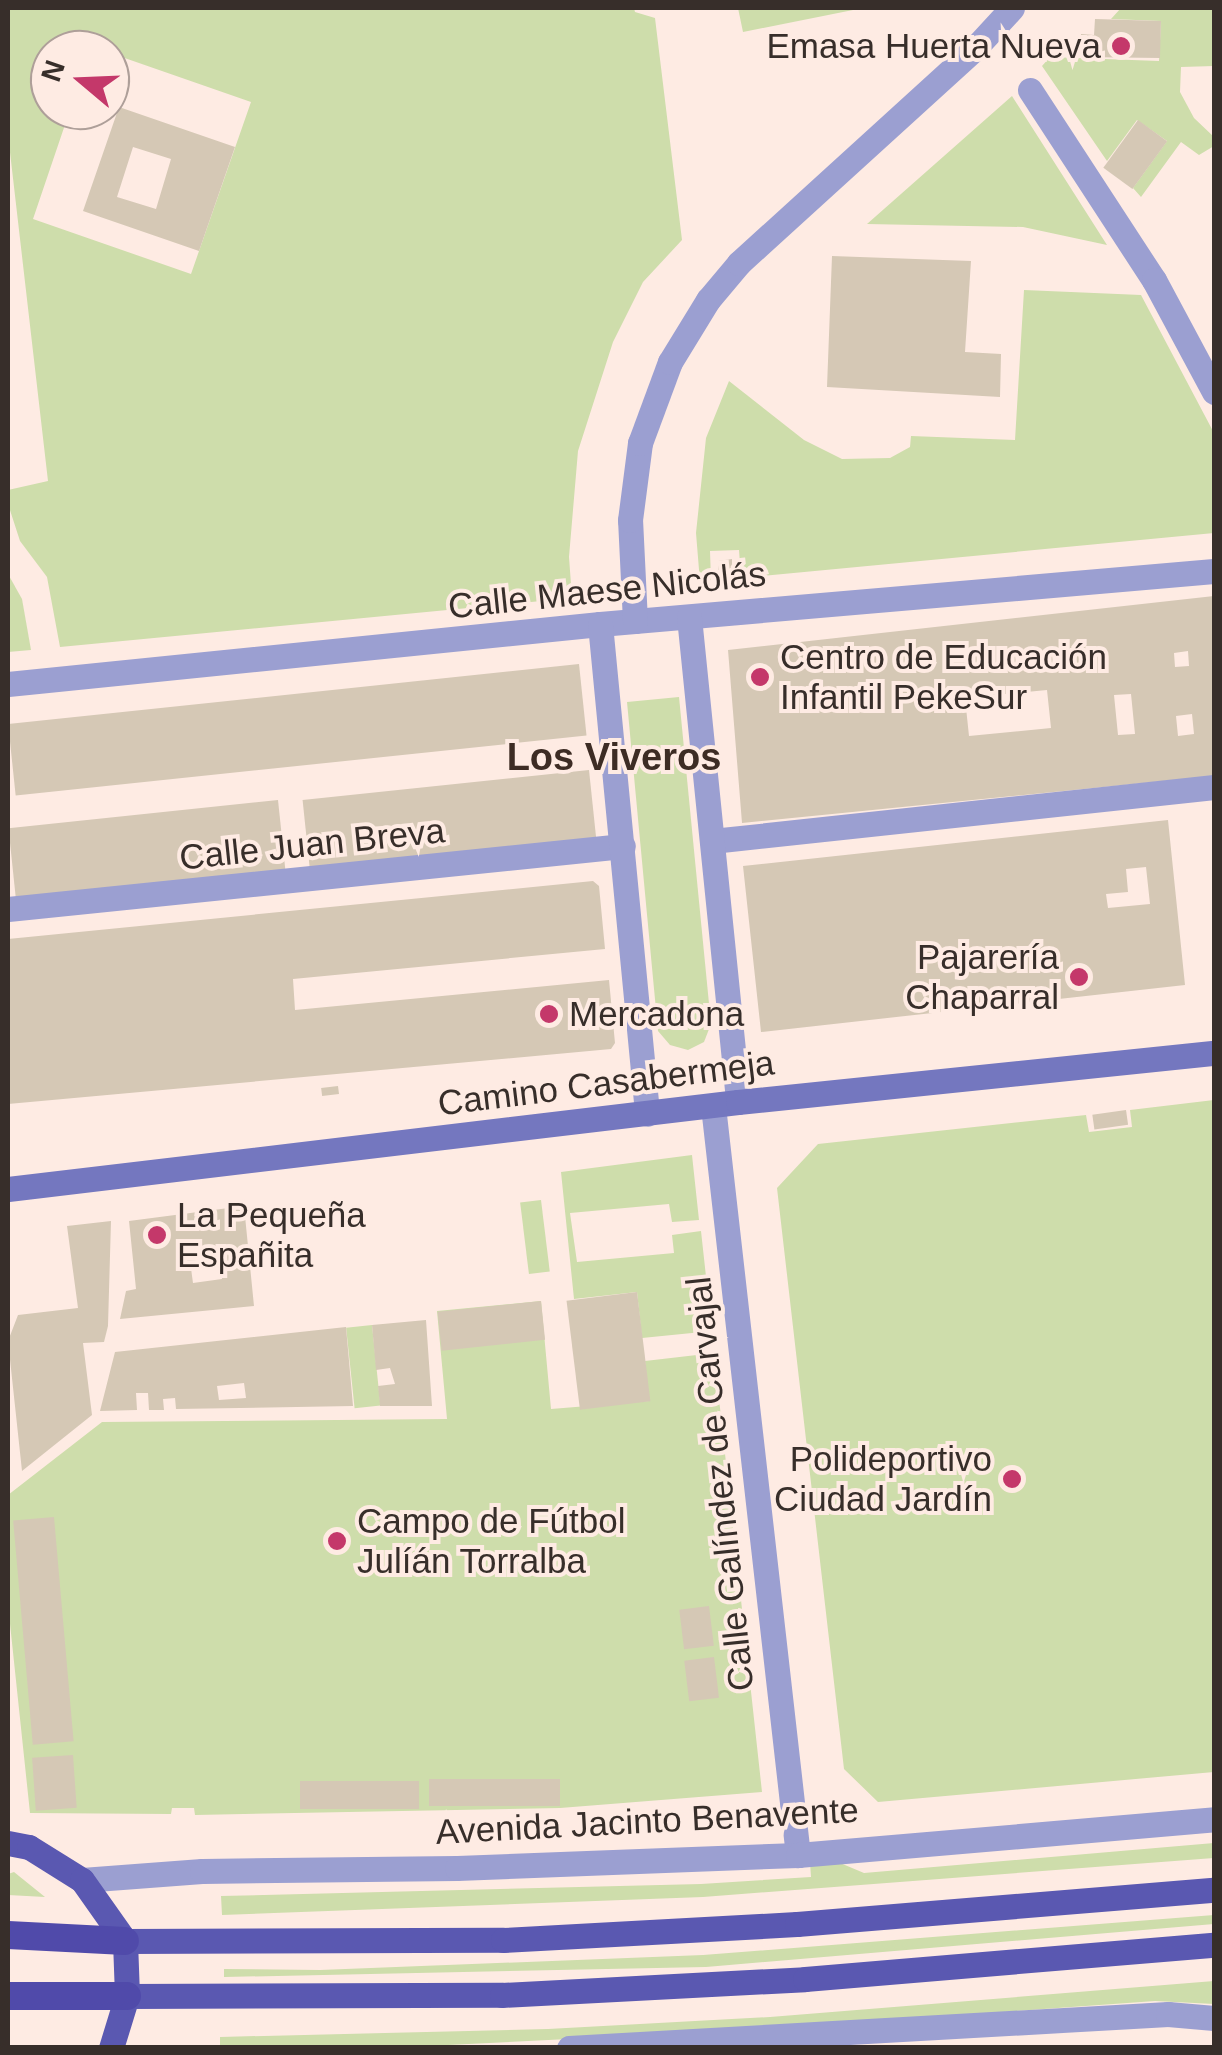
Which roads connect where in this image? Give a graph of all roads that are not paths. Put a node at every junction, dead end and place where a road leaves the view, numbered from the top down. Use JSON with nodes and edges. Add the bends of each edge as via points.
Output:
{"nodes":[{"id":1,"x":1012,"y":8,"type":"edge"},
{"id":2,"x":1030,"y":90,"type":"dead end"},
{"id":3,"x":1214,"y":392,"type":"edge"},
{"id":4,"x":1214,"y":571,"type":"edge"},
{"id":5,"x":689,"y":617,"type":"junction"},
{"id":6,"x":634,"y":621,"type":"junction"},
{"id":7,"x":600,"y":624,"type":"junction"},
{"id":8,"x":8,"y":684,"type":"edge"},
{"id":9,"x":1214,"y":787,"type":"edge"},
{"id":10,"x":712,"y":841,"type":"junction"},
{"id":11,"x":622,"y":846,"type":"junction"},
{"id":12,"x":8,"y":909,"type":"edge"},
{"id":13,"x":1214,"y":1053,"type":"edge"},
{"id":14,"x":726,"y":1104,"type":"junction"},
{"id":15,"x":648,"y":1114,"type":"junction"},
{"id":16,"x":8,"y":1190,"type":"edge"},
{"id":17,"x":1214,"y":1819,"type":"edge"},
{"id":18,"x":8,"y":1822,"type":"edge"},
{"id":19,"x":18,"y":1845,"type":"edge"},
{"id":20,"x":798,"y":1855,"type":"junction"},
{"id":21,"x":82,"y":1880,"type":"junction"},
{"id":22,"x":1214,"y":1890,"type":"edge"},
{"id":23,"x":8,"y":1935,"type":"edge"},
{"id":24,"x":125,"y":1941,"type":"junction"},
{"id":25,"x":1214,"y":1945,"type":"edge"},
{"id":26,"x":8,"y":1996,"type":"edge"},
{"id":27,"x":127,"y":1996,"type":"junction"},
{"id":28,"x":1214,"y":2018,"type":"edge"},
{"id":29,"x":111,"y":2048,"type":"edge"},
{"id":30,"x":569,"y":2048,"type":"edge"}],
"edges":[{"from":1,"to":6,"type":"street","via":[[739,262],[708,300],[670,362],[640,444],[630,520]]},
{"from":2,"to":3,"type":"street","via":[[1154,280]]},
{"from":4,"to":5,"type":"street","name":"Calle Maese Nicolás"},
{"from":5,"to":6,"type":"street","name":"Calle Maese Nicolás"},
{"from":5,"to":10,"type":"street","name":"Calle Galíndez de Carvajal"},
{"from":6,"to":7,"type":"street","name":"Calle Maese Nicolás"},
{"from":7,"to":8,"type":"street","name":"Calle Maese Nicolás"},
{"from":7,"to":11,"type":"street"},
{"from":9,"to":10,"type":"street"},
{"from":10,"to":14,"type":"street","name":"Calle Galíndez de Carvajal"},
{"from":11,"to":12,"type":"street","name":"Calle Juan Breva"},
{"from":11,"to":15,"type":"street"},
{"from":13,"to":14,"type":"main road","name":"Camino Casabermeja"},
{"from":14,"to":15,"type":"main road","name":"Camino Casabermeja"},
{"from":14,"to":20,"type":"street","name":"Calle Galíndez de Carvajal"},
{"from":15,"to":16,"type":"main road","name":"Camino Casabermeja"},
{"from":17,"to":20,"type":"street","name":"Avenida Jacinto Benavente"},
{"from":18,"to":19,"type":"main road"},
{"from":19,"to":21,"type":"main road"},
{"from":20,"to":21,"type":"street","name":"Avenida Jacinto Benavente"},
{"from":21,"to":24,"type":"main road"},
{"from":22,"to":24,"type":"main road","via":[[502,1940]]},
{"from":23,"to":24,"type":"highway"},
{"from":24,"to":27,"type":"main road"},
{"from":25,"to":27,"type":"main road","via":[[805,1980],[540,1993]]},
{"from":26,"to":27,"type":"highway"},
{"from":27,"to":29,"type":"main road"},
{"from":28,"to":30,"type":"street","via":[[1168,2014]]}]}
